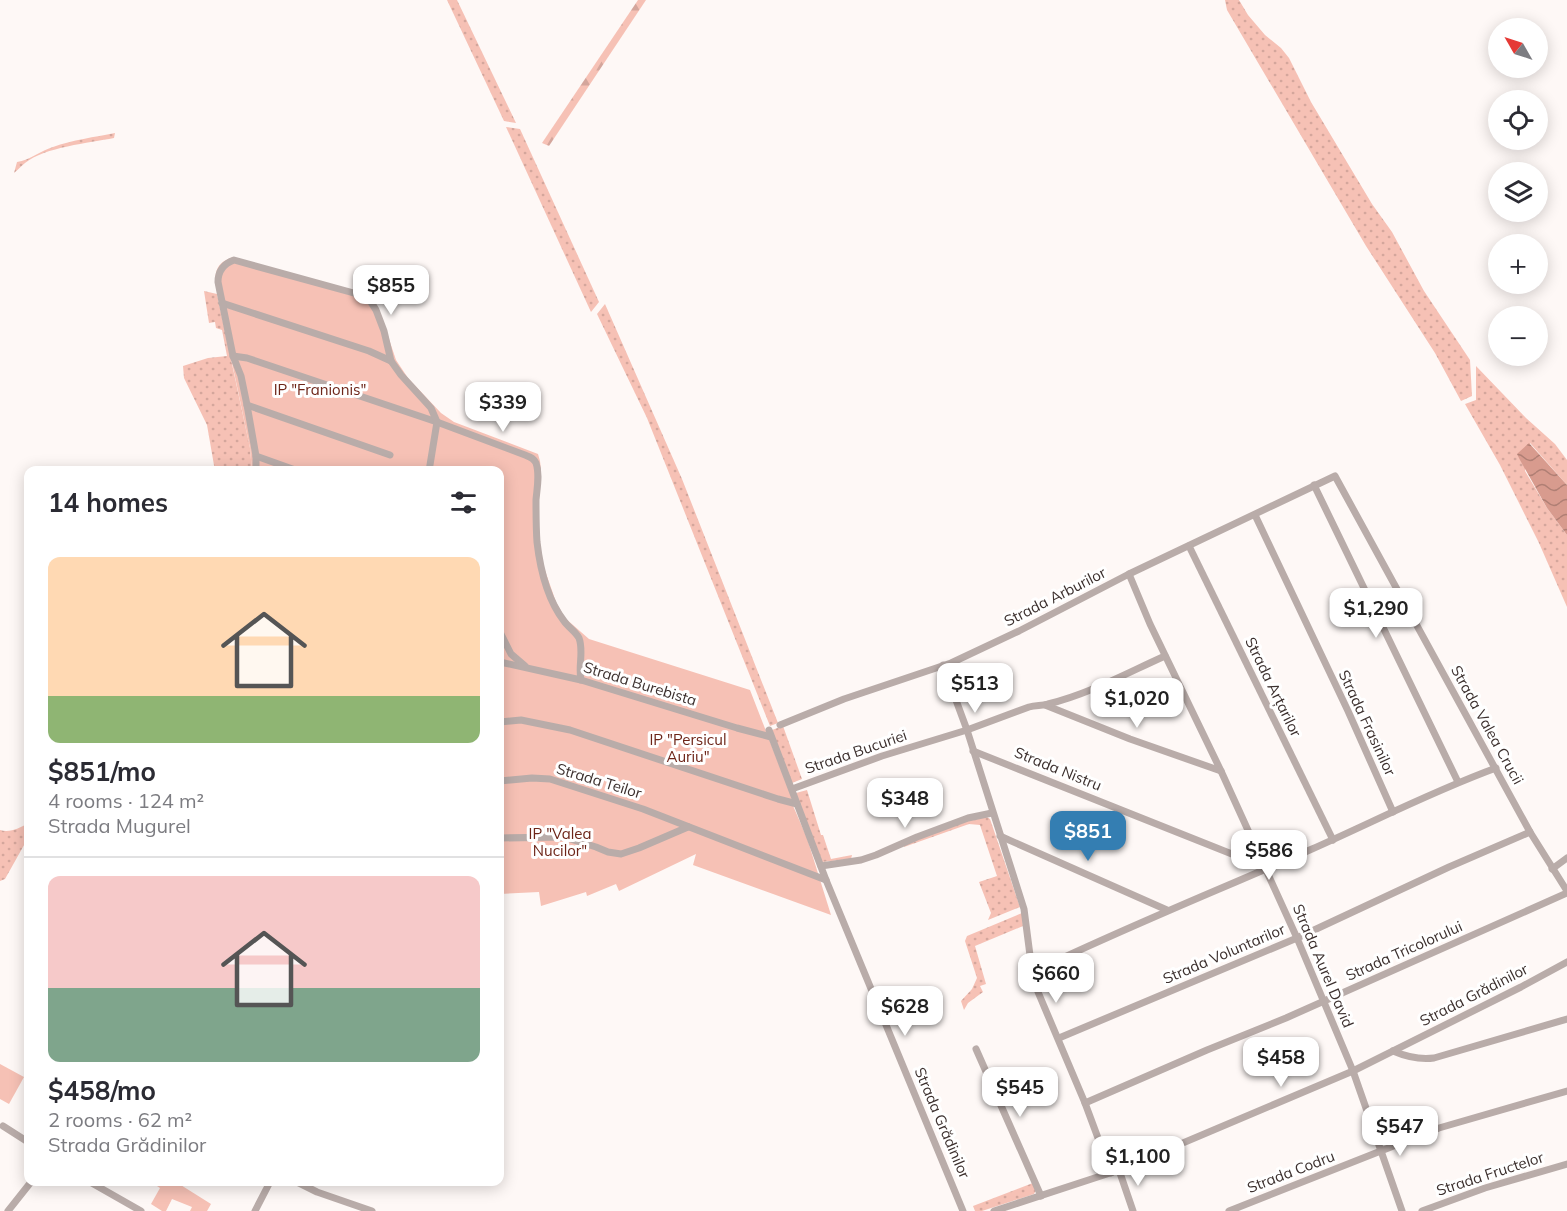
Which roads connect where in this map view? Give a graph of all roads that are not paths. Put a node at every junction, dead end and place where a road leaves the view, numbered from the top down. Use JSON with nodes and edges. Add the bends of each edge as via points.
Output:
{"nodes":[{"id":1,"x":222,"y":303,"type":"junction"},
{"id":2,"x":233,"y":356,"type":"junction"},
{"id":3,"x":391,"y":361,"type":"junction"},
{"id":4,"x":247,"y":405,"type":"junction"},
{"id":5,"x":437,"y":422,"type":"junction"},
{"id":6,"x":390,"y":455,"type":"dead end"},
{"id":7,"x":256,"y":456,"type":"junction"},
{"id":8,"x":256,"y":466,"type":"edge"},
{"id":9,"x":284,"y":466,"type":"edge"},
{"id":10,"x":430,"y":466,"type":"edge"},
{"id":11,"x":1335,"y":476,"type":"joint"},
{"id":12,"x":1314,"y":486,"type":"junction"},
{"id":13,"x":1255,"y":515,"type":"junction"},
{"id":14,"x":1189,"y":546,"type":"junction"},
{"id":15,"x":1129,"y":574,"type":"junction"},
{"id":16,"x":504,"y":640,"type":"edge"},
{"id":17,"x":511,"y":654,"type":"junction"},
{"id":18,"x":1165,"y":656,"type":"junction"},
{"id":19,"x":504,"y":663,"type":"edge"},
{"id":20,"x":504,"y":663,"type":"edge"},
{"id":21,"x":943,"y":665,"type":"junction"},
{"id":22,"x":528,"y":668,"type":"junction"},
{"id":23,"x":582,"y":680,"type":"junction"},
{"id":24,"x":1045,"y":705,"type":"junction"},
{"id":25,"x":504,"y":722,"type":"edge"},
{"id":26,"x":780,"y":725,"type":"dead end"},
{"id":27,"x":967,"y":730,"type":"junction"},
{"id":28,"x":770,"y":733,"type":"joint"},
{"id":29,"x":974,"y":751,"type":"junction"},
{"id":30,"x":1496,"y":768,"type":"junction"},
{"id":31,"x":1221,"y":771,"type":"junction"},
{"id":32,"x":504,"y":781,"type":"edge"},
{"id":33,"x":1458,"y":782,"type":"junction"},
{"id":34,"x":792,"y":789,"type":"junction"},
{"id":35,"x":797,"y":804,"type":"junction"},
{"id":36,"x":1393,"y":812,"type":"junction"},
{"id":37,"x":992,"y":813,"type":"junction"},
{"id":38,"x":688,"y":827,"type":"junction"},
{"id":39,"x":1530,"y":832,"type":"junction"},
{"id":40,"x":1000,"y":836,"type":"junction"},
{"id":41,"x":504,"y":838,"type":"edge"},
{"id":42,"x":1333,"y":840,"type":"junction"},
{"id":43,"x":1567,"y":858,"type":"edge"},
{"id":44,"x":820,"y":866,"type":"junction"},
{"id":45,"x":1552,"y":868,"type":"junction"},
{"id":46,"x":1266,"y":869,"type":"junction"},
{"id":47,"x":826,"y":880,"type":"junction"},
{"id":48,"x":1567,"y":892,"type":"edge"},
{"id":49,"x":1167,"y":910,"type":"junction"},
{"id":50,"x":1297,"y":938,"type":"junction"},
{"id":51,"x":1567,"y":962,"type":"edge"},
{"id":52,"x":1033,"y":972,"type":"junction"},
{"id":53,"x":1324,"y":1002,"type":"junction"},
{"id":54,"x":1567,"y":1019,"type":"edge"},
{"id":55,"x":1059,"y":1038,"type":"junction"},
{"id":56,"x":976,"y":1049,"type":"dead end"},
{"id":57,"x":1392,"y":1051,"type":"junction"},
{"id":58,"x":1353,"y":1071,"type":"junction"},
{"id":59,"x":1567,"y":1091,"type":"edge"},
{"id":60,"x":1086,"y":1103,"type":"junction"},
{"id":61,"x":3,"y":1126,"type":"dead end"},
{"id":62,"x":24,"y":1139,"type":"edge"},
{"id":63,"x":1382,"y":1151,"type":"junction"},
{"id":64,"x":1567,"y":1164,"type":"edge"},
{"id":65,"x":1119,"y":1170,"type":"junction"},
{"id":66,"x":1111,"y":1173,"type":"junction"},
{"id":67,"x":28,"y":1186,"type":"edge"},
{"id":68,"x":97,"y":1186,"type":"edge"},
{"id":69,"x":268,"y":1186,"type":"edge"},
{"id":70,"x":305,"y":1186,"type":"edge"},
{"id":71,"x":1041,"y":1196,"type":"junction"},
{"id":72,"x":8,"y":1211,"type":"edge"},
{"id":73,"x":141,"y":1211,"type":"edge"},
{"id":74,"x":255,"y":1211,"type":"edge"},
{"id":75,"x":372,"y":1211,"type":"edge"},
{"id":76,"x":963,"y":1211,"type":"edge"},
{"id":77,"x":994,"y":1211,"type":"edge"},
{"id":78,"x":1133,"y":1211,"type":"edge"},
{"id":79,"x":1229,"y":1211,"type":"edge"},
{"id":80,"x":1402,"y":1211,"type":"edge"},
{"id":81,"x":1422,"y":1211,"type":"edge"}],
"edges":[{"from":1,"to":2,"type":"street"},
{"from":1,"to":3,"type":"street"},
{"from":1,"to":3,"type":"street","via":[[218,274],[234,260],[361,296],[373,304]]},
{"from":2,"to":4,"type":"street"},
{"from":2,"to":5,"type":"street"},
{"from":3,"to":5,"type":"street","via":[[431,408]]},
{"from":4,"to":6,"type":"street"},
{"from":4,"to":7,"type":"street"},
{"from":5,"to":10,"type":"street"},
{"from":5,"to":23,"type":"street","via":[[536,461],[537,534],[542,570],[555,606],[578,637]]},
{"from":7,"to":8,"type":"street"},
{"from":7,"to":9,"type":"street"},
{"from":11,"to":12,"type":"street","name":"Strada Arburilor"},
{"from":11,"to":30,"type":"street","name":"Strada Valea Crucii"},
{"from":12,"to":13,"type":"street","name":"Strada Arburilor"},
{"from":12,"to":33,"type":"street"},
{"from":13,"to":14,"type":"street","name":"Strada Arburilor"},
{"from":13,"to":36,"type":"street","name":"Strada Frasinilor"},
{"from":14,"to":15,"type":"street","name":"Strada Arburilor"},
{"from":14,"to":42,"type":"street","name":"Strada Arțarilor"},
{"from":15,"to":18,"type":"street","name":"Strada Aurel David"},
{"from":15,"to":21,"type":"street","name":"Strada Arburilor"},
{"from":16,"to":17,"type":"street"},
{"from":17,"to":19,"type":"street"},
{"from":17,"to":22,"type":"street"},
{"from":18,"to":24,"type":"street","name":"Strada Bucuriei","via":[[1093,689]]},
{"from":18,"to":31,"type":"street","name":"Strada Aurel David"},
{"from":20,"to":22,"type":"street","name":"Strada Burebista"},
{"from":21,"to":26,"type":"street","name":"Strada Arburilor"},
{"from":21,"to":27,"type":"street"},
{"from":22,"to":23,"type":"street","name":"Strada Burebista"},
{"from":23,"to":28,"type":"street","name":"Strada Burebista","via":[[737,728]]},
{"from":24,"to":27,"type":"street","name":"Strada Bucuriei","via":[[1035,705]]},
{"from":24,"to":31,"type":"street"},
{"from":25,"to":35,"type":"street","via":[[521,720],[570,730]]},
{"from":27,"to":29,"type":"street"},
{"from":27,"to":34,"type":"street","name":"Strada Bucuriei"},
{"from":28,"to":34,"type":"street","name":"Strada Grădinilor"},
{"from":29,"to":37,"type":"street"},
{"from":29,"to":46,"type":"street","name":"Strada Nistru"},
{"from":30,"to":33,"type":"street"},
{"from":30,"to":39,"type":"street","name":"Strada Valea Crucii"},
{"from":31,"to":46,"type":"street","name":"Strada Aurel David"},
{"from":32,"to":38,"type":"street","name":"Strada Teilor","via":[[550,779]]},
{"from":33,"to":36,"type":"street"},
{"from":34,"to":35,"type":"street","name":"Strada Grădinilor"},
{"from":35,"to":44,"type":"street","name":"Strada Grădinilor"},
{"from":36,"to":42,"type":"street"},
{"from":37,"to":40,"type":"street"},
{"from":37,"to":44,"type":"street","via":[[968,818],[861,860]]},
{"from":38,"to":41,"type":"street","via":[[621,854],[564,837]]},
{"from":38,"to":47,"type":"street","name":"Strada Teilor"},
{"from":39,"to":45,"type":"street","name":"Strada Valea Crucii"},
{"from":39,"to":50,"type":"street","name":"Strada Voluntarilor"},
{"from":40,"to":49,"type":"street"},
{"from":40,"to":52,"type":"street","via":[[1024,909]]},
{"from":42,"to":46,"type":"street"},
{"from":43,"to":45,"type":"street"},
{"from":44,"to":47,"type":"street","name":"Strada Grădinilor"},
{"from":45,"to":48,"type":"street","name":"Strada Valea Crucii"},
{"from":46,"to":49,"type":"street"},
{"from":46,"to":50,"type":"street","name":"Strada Aurel David"},
{"from":47,"to":76,"type":"street","name":"Strada Grădinilor"},
{"from":48,"to":53,"type":"street","name":"Strada Tricolorului"},
{"from":49,"to":52,"type":"street"},
{"from":50,"to":53,"type":"street","name":"Strada Aurel David"},
{"from":50,"to":55,"type":"street","name":"Strada Voluntarilor"},
{"from":51,"to":57,"type":"street","name":"Strada Grădinilor"},
{"from":52,"to":55,"type":"street"},
{"from":53,"to":58,"type":"street","name":"Strada Aurel David"},
{"from":53,"to":60,"type":"street","name":"Strada Tricolorului"},
{"from":54,"to":57,"type":"street","via":[[1434,1058],[1415,1059]]},
{"from":55,"to":60,"type":"street"},
{"from":56,"to":71,"type":"street"},
{"from":57,"to":58,"type":"street","name":"Strada Grădinilor"},
{"from":58,"to":63,"type":"street","name":"Strada Aurel David"},
{"from":58,"to":65,"type":"street","name":"Strada Grădinilor"},
{"from":59,"to":63,"type":"street","name":"Strada Codru","via":[[1439,1128]]},
{"from":60,"to":66,"type":"street"},
{"from":61,"to":62,"type":"street"},
{"from":63,"to":79,"type":"street","name":"Strada Codru"},
{"from":63,"to":80,"type":"street","name":"Strada Aurel David"},
{"from":64,"to":81,"type":"street","name":"Strada Fructelor"},
{"from":65,"to":66,"type":"street","name":"Strada Grădinilor"},
{"from":65,"to":78,"type":"street"},
{"from":66,"to":71,"type":"street","name":"Strada Grădinilor"},
{"from":67,"to":72,"type":"street"},
{"from":68,"to":73,"type":"street"},
{"from":69,"to":74,"type":"street"},
{"from":70,"to":75,"type":"street"},
{"from":71,"to":77,"type":"street","name":"Strada Grădinilor"}]}
